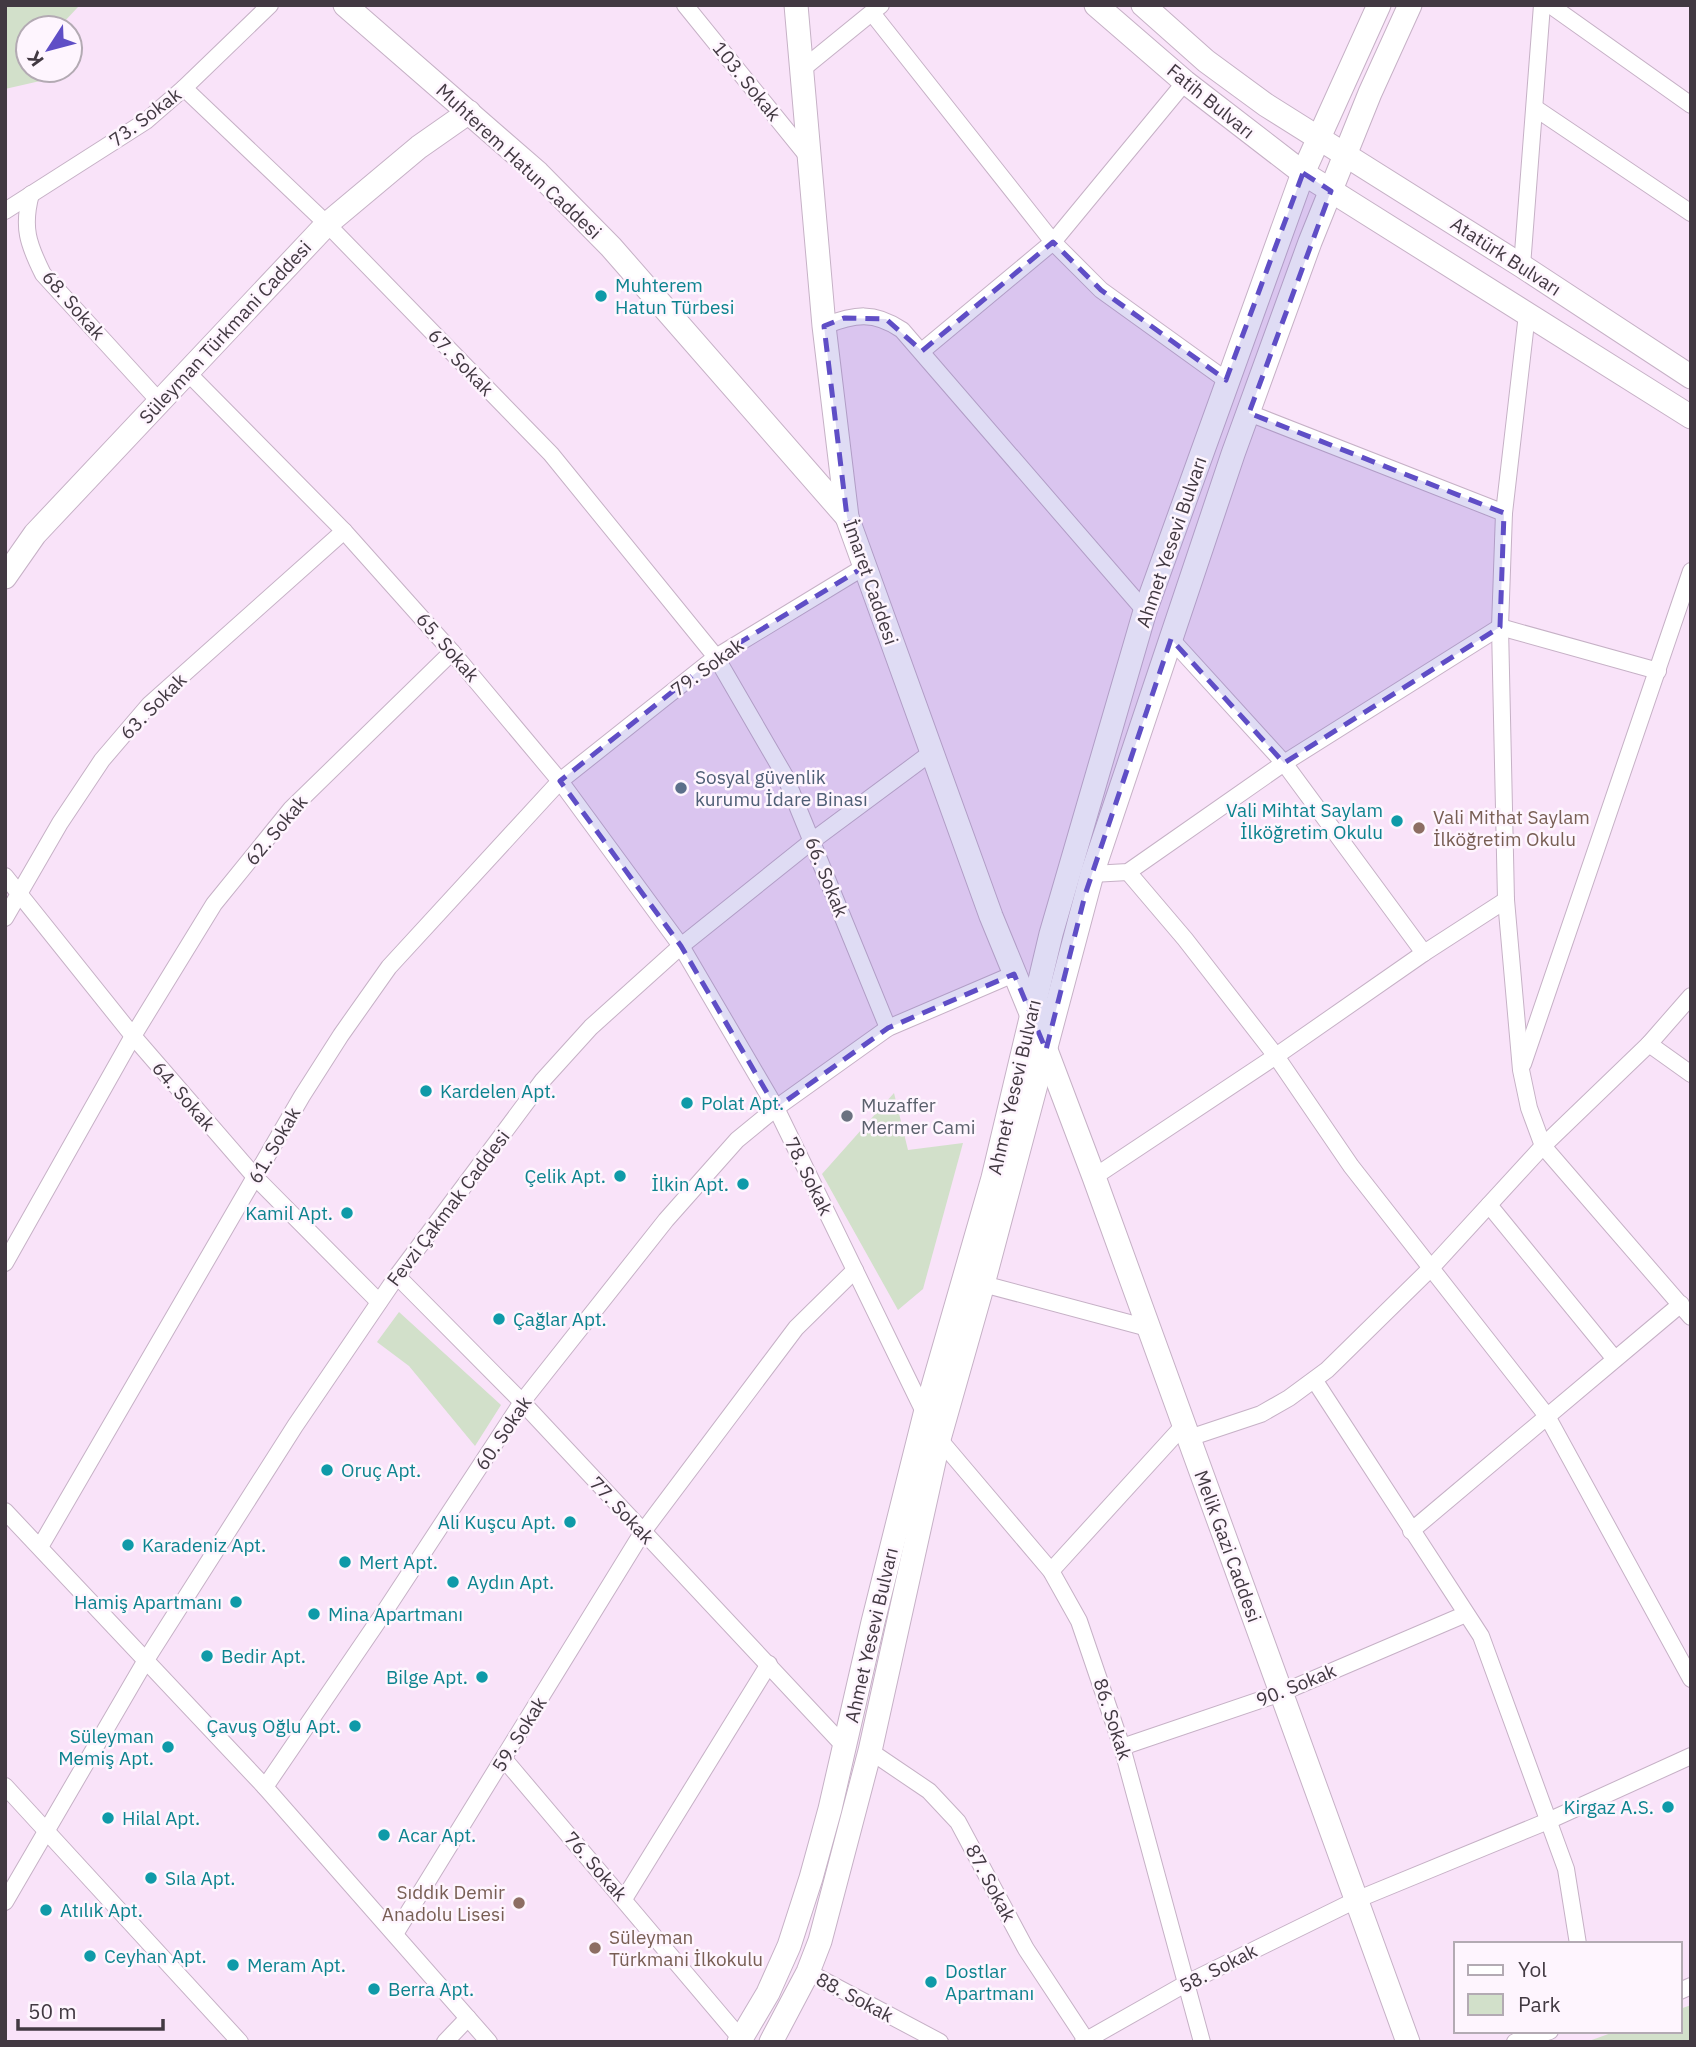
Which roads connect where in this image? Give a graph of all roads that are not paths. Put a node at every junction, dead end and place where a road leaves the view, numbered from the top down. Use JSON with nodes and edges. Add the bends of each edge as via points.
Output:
{"nodes":[{"id":1,"x":270,"y":5,"type":"edge"},
{"id":2,"x":345,"y":5,"type":"edge"},
{"id":3,"x":685,"y":5,"type":"edge"},
{"id":4,"x":796,"y":5,"type":"edge"},
{"id":5,"x":1096,"y":5,"type":"edge"},
{"id":6,"x":1143,"y":5,"type":"edge"},
{"id":7,"x":1379,"y":5,"type":"edge"},
{"id":8,"x":1410,"y":5,"type":"edge"},
{"id":9,"x":1542,"y":5,"type":"edge"},
{"id":10,"x":1550,"y":5,"type":"edge"},
{"id":11,"x":877,"y":9,"type":"edge"},
{"id":12,"x":800,"y":71,"type":"junction"},
{"id":13,"x":1185,"y":82,"type":"junction"},
{"id":14,"x":184,"y":88,"type":"junction"},
{"id":15,"x":1691,"y":105,"type":"edge"},
{"id":16,"x":1535,"y":108,"type":"junction"},
{"id":17,"x":470,"y":112,"type":"junction"},
{"id":18,"x":1319,"y":139,"type":"junction"},
{"id":19,"x":1345,"y":154,"type":"junction"},
{"id":20,"x":809,"y":158,"type":"junction"},
{"id":21,"x":1303,"y":173,"type":"junction"},
{"id":22,"x":1331,"y":191,"type":"junction"},
{"id":23,"x":32,"y":194,"type":"junction"},
{"id":24,"x":1688,"y":208,"type":"edge"},
{"id":25,"x":5,"y":211,"type":"edge"},
{"id":26,"x":327,"y":223,"type":"junction"},
{"id":27,"x":1054,"y":242,"type":"junction"},
{"id":28,"x":1522,"y":266,"type":"junction"},
{"id":29,"x":1527,"y":314,"type":"junction"},
{"id":30,"x":824,"y":326,"type":"junction"},
{"id":31,"x":922,"y":351,"type":"junction"},
{"id":32,"x":187,"y":372,"type":"junction"},
{"id":33,"x":1691,"y":377,"type":"edge"},
{"id":34,"x":1227,"y":380,"type":"junction"},
{"id":35,"x":159,"y":401,"type":"junction"},
{"id":36,"x":1249,"y":413,"type":"junction"},
{"id":37,"x":1691,"y":417,"type":"edge"},
{"id":38,"x":1504,"y":513,"type":"junction"},
{"id":39,"x":847,"y":517,"type":"junction"},
{"id":40,"x":344,"y":531,"type":"junction"},
{"id":41,"x":864,"y":567,"type":"junction"},
{"id":42,"x":1691,"y":571,"type":"edge"},
{"id":43,"x":5,"y":577,"type":"edge"},
{"id":44,"x":1145,"y":611,"type":"junction"},
{"id":45,"x":1500,"y":627,"type":"junction"},
{"id":46,"x":1171,"y":639,"type":"junction"},
{"id":47,"x":452,"y":652,"type":"junction"},
{"id":48,"x":716,"y":657,"type":"junction"},
{"id":49,"x":1658,"y":671,"type":"junction"},
{"id":50,"x":932,"y":752,"type":"junction"},
{"id":51,"x":1284,"y":763,"type":"junction"},
{"id":52,"x":560,"y":781,"type":"junction"},
{"id":53,"x":813,"y":841,"type":"junction"},
{"id":54,"x":1128,"y":872,"type":"junction"},
{"id":55,"x":1092,"y":874,"type":"junction"},
{"id":56,"x":5,"y":876,"type":"edge"},
{"id":57,"x":21,"y":894,"type":"junction"},
{"id":58,"x":1506,"y":900,"type":"junction"},
{"id":59,"x":5,"y":918,"type":"edge"},
{"id":60,"x":681,"y":946,"type":"junction"},
{"id":61,"x":1424,"y":953,"type":"junction"},
{"id":62,"x":1014,"y":974,"type":"junction"},
{"id":63,"x":1691,"y":996,"type":"edge"},
{"id":64,"x":1031,"y":1015,"type":"junction"},
{"id":65,"x":888,"y":1028,"type":"junction"},
{"id":66,"x":132,"y":1036,"type":"junction"},
{"id":67,"x":1648,"y":1044,"type":"junction"},
{"id":68,"x":1046,"y":1050,"type":"junction"},
{"id":69,"x":1276,"y":1056,"type":"junction"},
{"id":70,"x":1521,"y":1070,"type":"junction"},
{"id":71,"x":1691,"y":1074,"type":"edge"},
{"id":72,"x":776,"y":1108,"type":"junction"},
{"id":73,"x":1543,"y":1146,"type":"junction"},
{"id":74,"x":1094,"y":1177,"type":"junction"},
{"id":75,"x":256,"y":1178,"type":"junction"},
{"id":76,"x":1489,"y":1205,"type":"junction"},
{"id":77,"x":5,"y":1263,"type":"edge"},
{"id":78,"x":1432,"y":1267,"type":"junction"},
{"id":79,"x":855,"y":1270,"type":"junction"},
{"id":80,"x":397,"y":1276,"type":"junction"},
{"id":81,"x":983,"y":1284,"type":"junction"},
{"id":82,"x":379,"y":1302,"type":"junction"},
{"id":83,"x":1686,"y":1310,"type":"edge"},
{"id":84,"x":1149,"y":1328,"type":"junction"},
{"id":85,"x":1614,"y":1358,"type":"junction"},
{"id":86,"x":1315,"y":1381,"type":"junction"},
{"id":87,"x":522,"y":1402,"type":"junction"},
{"id":88,"x":925,"y":1414,"type":"junction"},
{"id":89,"x":1547,"y":1416,"type":"junction"},
{"id":90,"x":1186,"y":1432,"type":"junction"},
{"id":91,"x":939,"y":1439,"type":"junction"},
{"id":92,"x":5,"y":1511,"type":"edge"},
{"id":93,"x":1411,"y":1531,"type":"junction"},
{"id":94,"x":642,"y":1533,"type":"junction"},
{"id":95,"x":40,"y":1547,"type":"junction"},
{"id":96,"x":1051,"y":1571,"type":"junction"},
{"id":97,"x":1466,"y":1614,"type":"junction"},
{"id":98,"x":146,"y":1660,"type":"junction"},
{"id":99,"x":769,"y":1664,"type":"junction"},
{"id":100,"x":1691,"y":1679,"type":"edge"},
{"id":101,"x":1281,"y":1693,"type":"junction"},
{"id":102,"x":845,"y":1747,"type":"junction"},
{"id":103,"x":1122,"y":1747,"type":"junction"},
{"id":104,"x":870,"y":1751,"type":"junction"},
{"id":105,"x":1691,"y":1756,"type":"edge"},
{"id":106,"x":504,"y":1759,"type":"junction"},
{"id":107,"x":5,"y":1786,"type":"edge"},
{"id":108,"x":265,"y":1787,"type":"junction"},
{"id":109,"x":1548,"y":1821,"type":"junction"},
{"id":110,"x":47,"y":1831,"type":"junction"},
{"id":111,"x":624,"y":1899,"type":"junction"},
{"id":112,"x":1356,"y":1900,"type":"junction"},
{"id":113,"x":5,"y":1902,"type":"edge"},
{"id":114,"x":395,"y":1934,"type":"junction"},
{"id":115,"x":1578,"y":1942,"type":"edge"},
{"id":116,"x":808,"y":1972,"type":"junction"},
{"id":117,"x":1187,"y":1983,"type":"junction"},
{"id":118,"x":468,"y":2018,"type":"junction"},
{"id":119,"x":1544,"y":2033,"type":"edge"},
{"id":120,"x":740,"y":2040,"type":"edge"},
{"id":121,"x":1084,"y":2041,"type":"edge"},
{"id":122,"x":240,"y":2042,"type":"edge"},
{"id":123,"x":445,"y":2042,"type":"edge"},
{"id":124,"x":489,"y":2042,"type":"edge"},
{"id":125,"x":771,"y":2042,"type":"edge"},
{"id":126,"x":940,"y":2042,"type":"edge"},
{"id":127,"x":1202,"y":2042,"type":"edge"},
{"id":128,"x":1408,"y":2042,"type":"edge"},
{"id":129,"x":1515,"y":2042,"type":"edge"}],
"edges":[{"from":1,"to":14,"type":"street","name":"73. Sokak"},
{"from":2,"to":17,"type":"main road","name":"Muhterem Hatun Caddesi"},
{"from":3,"to":20,"type":"street","name":"103. Sokak"},
{"from":4,"to":12,"type":"main road","name":"İmaret Caddesi"},
{"from":5,"to":13,"type":"main road","name":"Fatih Bulvarı"},
{"from":6,"to":18,"type":"main road","name":"Fatih Bulvarı","via":[[1206,61]]},
{"from":7,"to":18,"type":"main road","name":"Ahmet Yesevi Bulvarı"},
{"from":8,"to":19,"type":"main road","name":"Ahmet Yesevi Bulvarı"},
{"from":9,"to":16,"type":"street"},
{"from":10,"to":15,"type":"street"},
{"from":11,"to":12,"type":"street"},
{"from":11,"to":27,"type":"street"},
{"from":12,"to":20,"type":"main road","name":"İmaret Caddesi"},
{"from":13,"to":21,"type":"main road","name":"Fatih Bulvarı"},
{"from":13,"to":27,"type":"street"},
{"from":14,"to":23,"type":"street","name":"73. Sokak","via":[[146,121]]},
{"from":14,"to":26,"type":"street","name":"67. Sokak"},
{"from":16,"to":24,"type":"street"},
{"from":16,"to":28,"type":"street"},
{"from":17,"to":26,"type":"main road","name":"Süleyman Türkmani Caddesi","via":[[419,147]]},
{"from":17,"to":39,"type":"main road","name":"Muhterem Hatun Caddesi","via":[[611,247]]},
{"from":18,"to":19,"type":"main road","name":"Atatürk Bulvarı"},
{"from":18,"to":21,"type":"main road","name":"Ahmet Yesevi Bulvarı"},
{"from":19,"to":22,"type":"main road","name":"Ahmet Yesevi Bulvarı"},
{"from":19,"to":28,"type":"main road","name":"Atatürk Bulvarı"},
{"from":20,"to":30,"type":"main road","name":"İmaret Caddesi"},
{"from":21,"to":22,"type":"main road","name":"Fatih Bulvarı"},
{"from":21,"to":34,"type":"main road","name":"Ahmet Yesevi Bulvarı"},
{"from":22,"to":29,"type":"main road","name":"Atatürk Bulvarı"},
{"from":22,"to":36,"type":"main road","name":"Ahmet Yesevi Bulvarı"},
{"from":23,"to":25,"type":"street","name":"73. Sokak"},
{"from":23,"to":35,"type":"street","name":"68. Sokak","via":[[26,232],[43,274]]},
{"from":26,"to":32,"type":"main road","name":"Süleyman Türkmani Caddesi"},
{"from":26,"to":48,"type":"street","name":"67. Sokak","via":[[551,454]]},
{"from":27,"to":31,"type":"street"},
{"from":27,"to":34,"type":"street","via":[[1101,290]]},
{"from":28,"to":33,"type":"main road","name":"Atatürk Bulvarı"},
{"from":29,"to":37,"type":"main road","name":"Atatürk Bulvarı"},
{"from":29,"to":38,"type":"street"},
{"from":30,"to":31,"type":"street","via":[[844,318],[886,319]]},
{"from":30,"to":39,"type":"main road","name":"İmaret Caddesi"},
{"from":31,"to":44,"type":"street"},
{"from":32,"to":35,"type":"main road","name":"Süleyman Türkmani Caddesi"},
{"from":32,"to":40,"type":"street","name":"65. Sokak"},
{"from":34,"to":44,"type":"main road","name":"Ahmet Yesevi Bulvarı"},
{"from":35,"to":43,"type":"main road","name":"Süleyman Türkmani Caddesi","via":[[35,534]]},
{"from":36,"to":38,"type":"street"},
{"from":36,"to":46,"type":"main road","name":"Ahmet Yesevi Bulvarı"},
{"from":38,"to":45,"type":"street"},
{"from":39,"to":41,"type":"main road","name":"İmaret Caddesi"},
{"from":40,"to":47,"type":"street","name":"65. Sokak"},
{"from":40,"to":57,"type":"street","name":"63. Sokak","via":[[149,705],[102,760]]},
{"from":41,"to":48,"type":"street","name":"79. Sokak"},
{"from":41,"to":50,"type":"main road","name":"İmaret Caddesi"},
{"from":42,"to":49,"type":"street"},
{"from":44,"to":64,"type":"main road","name":"Ahmet Yesevi Bulvarı"},
{"from":45,"to":49,"type":"street"},
{"from":45,"to":51,"type":"street"},
{"from":45,"to":58,"type":"street"},
{"from":46,"to":51,"type":"street"},
{"from":46,"to":55,"type":"main road","name":"Ahmet Yesevi Bulvarı"},
{"from":47,"to":52,"type":"street","name":"65. Sokak"},
{"from":47,"to":66,"type":"street","name":"62. Sokak","via":[[290,809],[214,904]]},
{"from":48,"to":52,"type":"street","name":"79. Sokak"},
{"from":48,"to":53,"type":"street","name":"66. Sokak","via":[[785,776]]},
{"from":49,"to":70,"type":"street"},
{"from":50,"to":53,"type":"street","name":"Fevzi Çakmak Caddesi"},
{"from":50,"to":62,"type":"main road","name":"İmaret Caddesi"},
{"from":51,"to":54,"type":"street"},
{"from":51,"to":61,"type":"street"},
{"from":52,"to":60,"type":"street","name":"65. Sokak"},
{"from":52,"to":75,"type":"street","name":"61. Sokak","via":[[389,967],[341,1035]]},
{"from":53,"to":60,"type":"street","name":"Fevzi Çakmak Caddesi"},
{"from":53,"to":65,"type":"street","name":"66. Sokak"},
{"from":54,"to":55,"type":"street"},
{"from":54,"to":69,"type":"street"},
{"from":55,"to":68,"type":"main road","name":"Ahmet Yesevi Bulvarı"},
{"from":56,"to":57,"type":"street","name":"64. Sokak"},
{"from":57,"to":59,"type":"street","name":"63. Sokak"},
{"from":57,"to":66,"type":"street","name":"64. Sokak"},
{"from":58,"to":61,"type":"street"},
{"from":58,"to":70,"type":"street"},
{"from":60,"to":72,"type":"street","name":"78. Sokak"},
{"from":60,"to":80,"type":"street","name":"Fevzi Çakmak Caddesi","via":[[591,1027],[542,1080]]},
{"from":61,"to":69,"type":"street"},
{"from":62,"to":64,"type":"main road","name":"İmaret Caddesi"},
{"from":62,"to":65,"type":"street","name":"60. Sokak"},
{"from":63,"to":67,"type":"street"},
{"from":64,"to":68,"type":"main road","name":"İmaret Caddesi"},
{"from":64,"to":88,"type":"main road","name":"Ahmet Yesevi Bulvarı","via":[[993,1178]]},
{"from":65,"to":72,"type":"street","name":"60. Sokak"},
{"from":66,"to":75,"type":"street","name":"64. Sokak"},
{"from":66,"to":77,"type":"street","name":"62. Sokak"},
{"from":67,"to":71,"type":"street"},
{"from":67,"to":73,"type":"street"},
{"from":68,"to":74,"type":"main road","name":"Melik Gazi Caddesi"},
{"from":68,"to":81,"type":"main road","name":"Ahmet Yesevi Bulvarı"},
{"from":69,"to":74,"type":"street"},
{"from":69,"to":78,"type":"street","via":[[1351,1166]]},
{"from":70,"to":73,"type":"street"},
{"from":72,"to":79,"type":"street","name":"78. Sokak"},
{"from":72,"to":87,"type":"street","name":"60. Sokak","via":[[737,1140],[666,1220]]},
{"from":73,"to":76,"type":"street"},
{"from":73,"to":83,"type":"street"},
{"from":74,"to":84,"type":"main road","name":"Melik Gazi Caddesi"},
{"from":75,"to":82,"type":"street","name":"64. Sokak"},
{"from":75,"to":95,"type":"street","name":"61. Sokak"},
{"from":76,"to":78,"type":"street"},
{"from":76,"to":85,"type":"street"},
{"from":78,"to":86,"type":"street"},
{"from":78,"to":89,"type":"street"},
{"from":79,"to":88,"type":"street","name":"78. Sokak"},
{"from":79,"to":94,"type":"street","name":"59. Sokak","via":[[796,1328]]},
{"from":80,"to":82,"type":"street","name":"Fevzi Çakmak Caddesi"},
{"from":80,"to":87,"type":"street","name":"77. Sokak"},
{"from":81,"to":84,"type":"street"},
{"from":81,"to":91,"type":"main road","name":"Ahmet Yesevi Bulvarı"},
{"from":82,"to":98,"type":"street","name":"Fevzi Çakmak Caddesi"},
{"from":83,"to":85,"type":"street"},
{"from":84,"to":90,"type":"main road","name":"Melik Gazi Caddesi"},
{"from":85,"to":89,"type":"street"},
{"from":86,"to":90,"type":"street","via":[[1261,1414]]},
{"from":86,"to":93,"type":"street"},
{"from":87,"to":94,"type":"street","name":"77. Sokak"},
{"from":87,"to":108,"type":"street","name":"60. Sokak"},
{"from":88,"to":102,"type":"main road","name":"Ahmet Yesevi Bulvarı"},
{"from":89,"to":93,"type":"street"},
{"from":89,"to":100,"type":"street"},
{"from":90,"to":96,"type":"street"},
{"from":90,"to":101,"type":"main road","name":"Melik Gazi Caddesi"},
{"from":91,"to":96,"type":"street","name":"86. Sokak"},
{"from":91,"to":104,"type":"main road","name":"Ahmet Yesevi Bulvarı"},
{"from":92,"to":95,"type":"street"},
{"from":93,"to":97,"type":"street"},
{"from":94,"to":99,"type":"street","name":"77. Sokak"},
{"from":94,"to":106,"type":"street","name":"59. Sokak"},
{"from":95,"to":98,"type":"street"},
{"from":96,"to":103,"type":"street","name":"86. Sokak","via":[[1079,1621]]},
{"from":97,"to":101,"type":"street","name":"90. Sokak"},
{"from":97,"to":109,"type":"street","via":[[1481,1636]]},
{"from":98,"to":108,"type":"street"},
{"from":98,"to":110,"type":"street","name":"Fevzi Çakmak Caddesi"},
{"from":99,"to":102,"type":"street","name":"77. Sokak"},
{"from":99,"to":111,"type":"street"},
{"from":101,"to":103,"type":"street","name":"90. Sokak"},
{"from":101,"to":112,"type":"main road","name":"Melik Gazi Caddesi"},
{"from":102,"to":120,"type":"main road","name":"Ahmet Yesevi Bulvarı","via":[[800,1916],[768,1993]]},
{"from":103,"to":117,"type":"street","name":"86. Sokak"},
{"from":104,"to":116,"type":"main road","name":"Ahmet Yesevi Bulvarı"},
{"from":104,"to":121,"type":"street","name":"87. Sokak","via":[[929,1791],[958,1822],[1026,1949]]},
{"from":105,"to":109,"type":"street","name":"58. Sokak"},
{"from":106,"to":111,"type":"street","name":"76. Sokak"},
{"from":106,"to":114,"type":"street","name":"59. Sokak"},
{"from":107,"to":110,"type":"street"},
{"from":108,"to":114,"type":"street"},
{"from":109,"to":112,"type":"street","name":"58. Sokak"},
{"from":109,"to":115,"type":"street","via":[[1566,1869]]},
{"from":110,"to":113,"type":"street","name":"Fevzi Çakmak Caddesi"},
{"from":110,"to":122,"type":"street"},
{"from":111,"to":120,"type":"street","name":"76. Sokak"},
{"from":112,"to":117,"type":"street","name":"58. Sokak"},
{"from":112,"to":128,"type":"main road","name":"Melik Gazi Caddesi"},
{"from":114,"to":118,"type":"street"},
{"from":116,"to":125,"type":"main road","name":"Ahmet Yesevi Bulvarı"},
{"from":116,"to":126,"type":"street","name":"88. Sokak"},
{"from":117,"to":121,"type":"street","name":"58. Sokak"},
{"from":117,"to":127,"type":"street","name":"86. Sokak"},
{"from":118,"to":123,"type":"street"},
{"from":118,"to":124,"type":"street"},
{"from":119,"to":129,"type":"street"}]}
